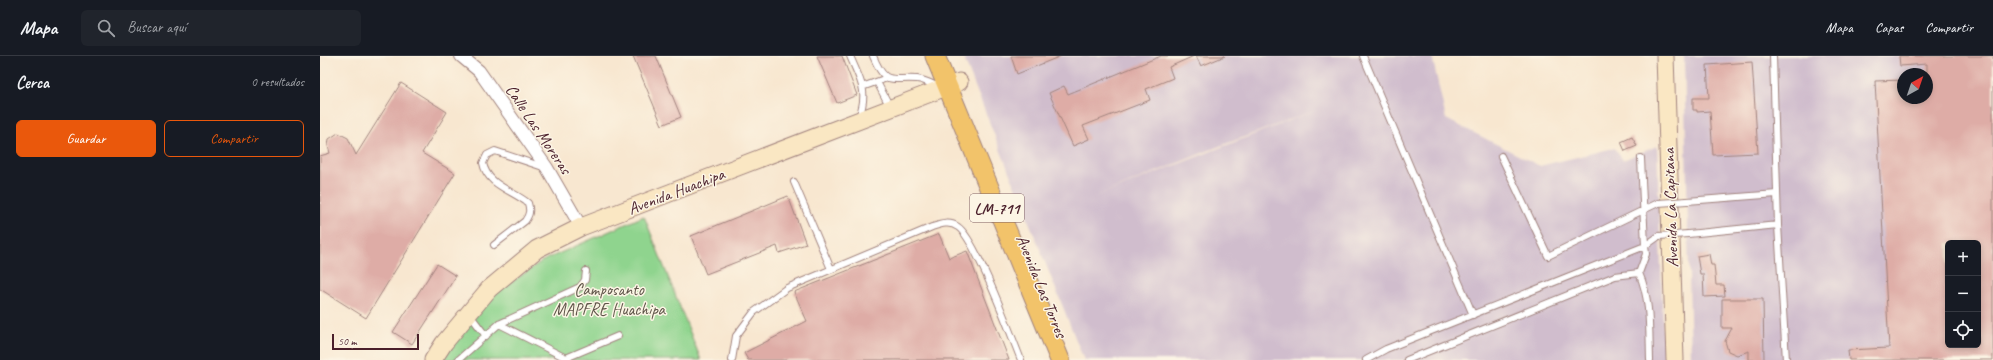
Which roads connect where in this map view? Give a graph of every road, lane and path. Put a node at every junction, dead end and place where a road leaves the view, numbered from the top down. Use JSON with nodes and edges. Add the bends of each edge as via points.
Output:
{"nodes":[{"id":1,"x":460,"y":56,"type":"edge"},
{"id":2,"x":850,"y":56,"type":"edge"},
{"id":3,"x":873,"y":56,"type":"edge"},
{"id":4,"x":935,"y":56,"type":"edge"},
{"id":5,"x":948,"y":56,"type":"edge"},
{"id":6,"x":1363,"y":56,"type":"edge"},
{"id":7,"x":1665,"y":56,"type":"edge"},
{"id":8,"x":1773,"y":56,"type":"edge"},
{"id":9,"x":887,"y":78,"type":"junction"},
{"id":10,"x":877,"y":82,"type":"junction"},
{"id":11,"x":950,"y":86,"type":"junction"},
{"id":12,"x":862,"y":87,"type":"junction"},
{"id":13,"x":890,"y":109,"type":"junction"},
{"id":14,"x":857,"y":122,"type":"junction"},
{"id":15,"x":1500,"y":156,"type":"dead end"},
{"id":16,"x":1641,"y":158,"type":"dead end"},
{"id":17,"x":547,"y":168,"type":"junction"},
{"id":18,"x":794,"y":182,"type":"dead end"},
{"id":19,"x":1777,"y":194,"type":"junction"},
{"id":20,"x":1643,"y":210,"type":"junction"},
{"id":21,"x":1778,"y":225,"type":"junction"},
{"id":22,"x":581,"y":227,"type":"junction"},
{"id":23,"x":494,"y":245,"type":"dead end"},
{"id":24,"x":1645,"y":246,"type":"junction"},
{"id":25,"x":831,"y":269,"type":"junction"},
{"id":26,"x":586,"y":271,"type":"dead end"},
{"id":27,"x":1639,"y":273,"type":"junction"},
{"id":28,"x":468,"y":314,"type":"junction"},
{"id":29,"x":1473,"y":315,"type":"junction"},
{"id":30,"x":498,"y":324,"type":"junction"},
{"id":31,"x":486,"y":336,"type":"junction"},
{"id":32,"x":618,"y":336,"type":"dead end"},
{"id":33,"x":565,"y":359,"type":"edge"},
{"id":34,"x":433,"y":360,"type":"edge"},
{"id":35,"x":458,"y":360,"type":"edge"},
{"id":36,"x":732,"y":360,"type":"edge"},
{"id":37,"x":1020,"y":360,"type":"edge"},
{"id":38,"x":1060,"y":360,"type":"edge"},
{"id":39,"x":1073,"y":360,"type":"edge"},
{"id":40,"x":1366,"y":360,"type":"edge"},
{"id":41,"x":1407,"y":360,"type":"edge"},
{"id":42,"x":1650,"y":360,"type":"edge"},
{"id":43,"x":1675,"y":360,"type":"edge"},
{"id":44,"x":1786,"y":360,"type":"edge"}],
"edges":[{"from":1,"to":17,"type":"street","name":"Calle Las Moreras","via":[[479,71]]},
{"from":2,"to":12,"type":"lane"},
{"from":3,"to":9,"type":"lane","via":[[878,69]]},
{"from":4,"to":11,"type":"main road","name":"Avenida Las Torres","number":"LM-711"},
{"from":5,"to":11,"type":"main road","name":"Avenida Las Torres","number":"LM-711"},
{"from":6,"to":29,"type":"lane"},
{"from":7,"to":43,"type":"street","name":"Avenida La Capitana"},
{"from":8,"to":19,"type":"lane"},
{"from":9,"to":10,"type":"lane"},
{"from":9,"to":11,"type":"lane","via":[[920,80]]},
{"from":10,"to":12,"type":"lane"},
{"from":10,"to":13,"type":"lane"},
{"from":11,"to":13,"type":"street","name":"Avenida Huachipa"},
{"from":11,"to":38,"type":"main road","name":"Avenida Las Torres","number":"LM-711"},
{"from":11,"to":39,"type":"main road","name":"Avenida Las Torres","number":"LM-711"},
{"from":12,"to":14,"type":"lane","via":[[864,105]]},
{"from":13,"to":14,"type":"street","name":"Avenida Huachipa"},
{"from":14,"to":22,"type":"street","name":"Avenida Huachipa"},
{"from":15,"to":20,"type":"lane","via":[[1548,256]]},
{"from":16,"to":20,"type":"lane"},
{"from":17,"to":22,"type":"street","name":"Calle Las Moreras"},
{"from":17,"to":23,"type":"lane","via":[[495,151],[488,155],[483,163],[484,172],[528,203],[530,209],[525,221]]},
{"from":18,"to":25,"type":"lane"},
{"from":19,"to":20,"type":"lane","bridge":true,"via":[[1658,203]]},
{"from":19,"to":21,"type":"lane"},
{"from":20,"to":24,"type":"lane"},
{"from":21,"to":24,"type":"lane","bridge":true,"via":[[1659,236]]},
{"from":21,"to":44,"type":"lane"},
{"from":22,"to":28,"type":"street","name":"Avenida Huachipa","via":[[537,250],[489,289]]},
{"from":24,"to":27,"type":"lane","via":[[1646,254]]},
{"from":24,"to":29,"type":"lane"},
{"from":25,"to":36,"type":"lane","via":[[786,288],[754,312],[736,336]]},
{"from":25,"to":37,"type":"lane","via":[[932,227],[946,223],[958,227],[969,240],[988,280]]},
{"from":26,"to":30,"type":"lane","via":[[585,280],[580,287]]},
{"from":27,"to":41,"type":"lane","via":[[1615,276]]},
{"from":27,"to":42,"type":"lane","via":[[1648,312]]},
{"from":28,"to":31,"type":"lane"},
{"from":28,"to":34,"type":"street","name":"Avenida Huachipa"},
{"from":29,"to":40,"type":"lane","via":[[1386,349]]},
{"from":30,"to":31,"type":"lane"},
{"from":30,"to":33,"type":"lane"},
{"from":31,"to":35,"type":"lane"},
{"from":32,"to":33,"type":"lane"}]}
